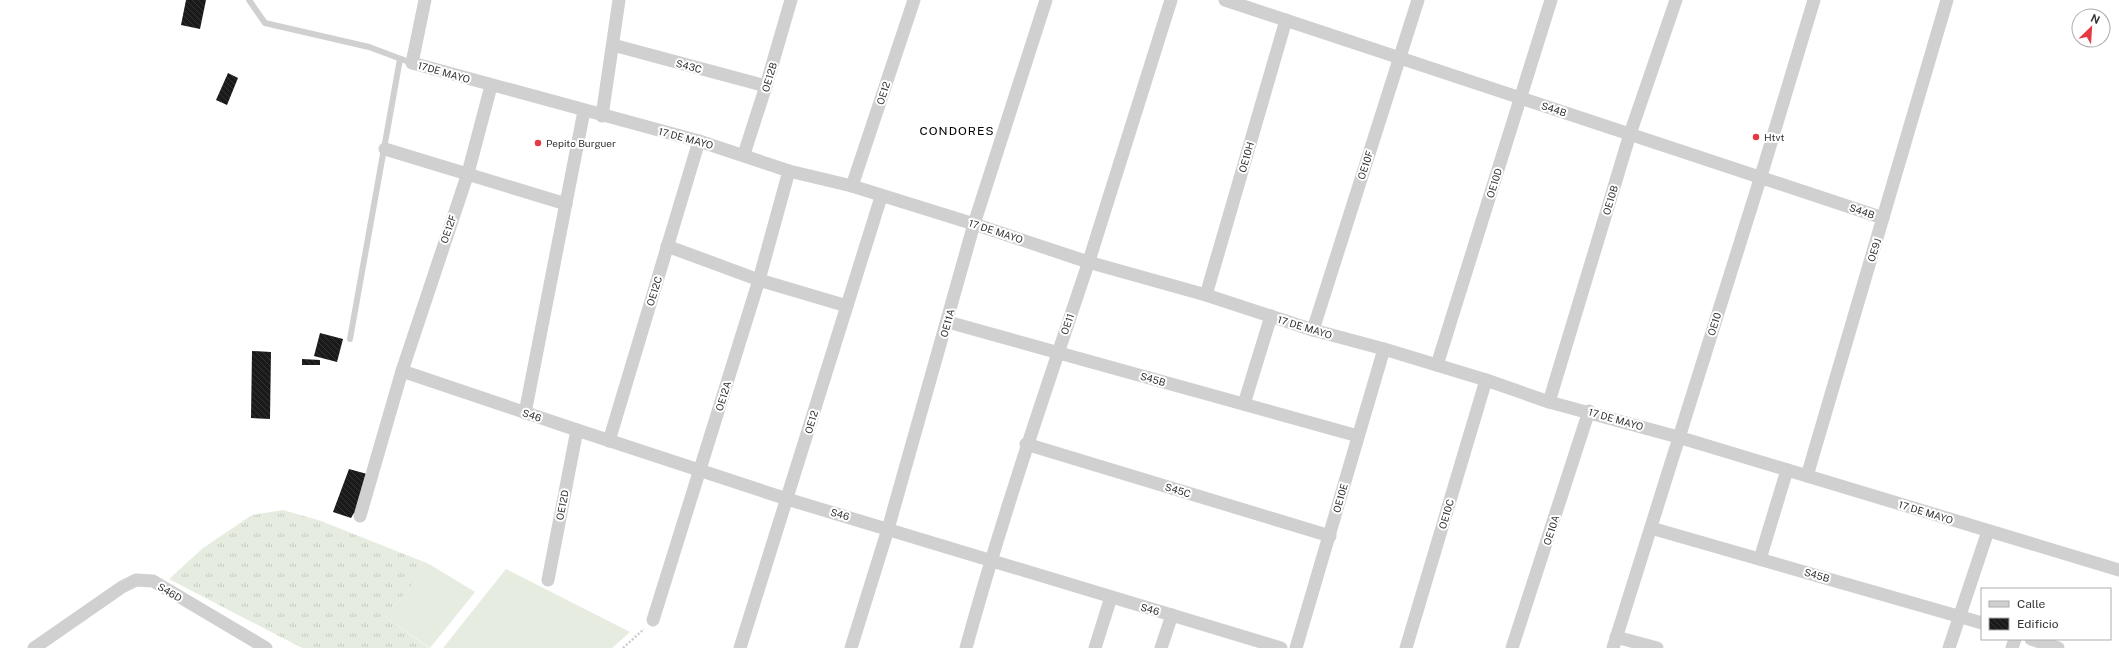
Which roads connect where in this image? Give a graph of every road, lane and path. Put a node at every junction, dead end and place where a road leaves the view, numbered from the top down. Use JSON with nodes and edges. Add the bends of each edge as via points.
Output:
{"nodes":[{"id":1,"x":249,"y":0,"type":"edge"},
{"id":2,"x":425,"y":0,"type":"edge"},
{"id":3,"x":619,"y":0,"type":"edge"},
{"id":4,"x":791,"y":0,"type":"edge"},
{"id":5,"x":914,"y":0,"type":"edge"},
{"id":6,"x":1046,"y":0,"type":"edge"},
{"id":7,"x":1171,"y":0,"type":"edge"},
{"id":8,"x":1225,"y":0,"type":"edge"},
{"id":9,"x":1418,"y":0,"type":"edge"},
{"id":10,"x":1551,"y":0,"type":"edge"},
{"id":11,"x":1676,"y":0,"type":"edge"},
{"id":12,"x":1814,"y":0,"type":"edge"},
{"id":13,"x":1947,"y":0,"type":"edge"},
{"id":14,"x":1286,"y":20,"type":"junction"},
{"id":15,"x":612,"y":44,"type":"junction"},
{"id":16,"x":1399,"y":58,"type":"junction"},
{"id":17,"x":406,"y":61,"type":"junction"},
{"id":18,"x":491,"y":86,"type":"junction"},
{"id":19,"x":766,"y":86,"type":"junction"},
{"id":20,"x":1520,"y":98,"type":"junction"},
{"id":21,"x":584,"y":111,"type":"junction"},
{"id":22,"x":602,"y":116,"type":"junction"},
{"id":23,"x":1630,"y":134,"type":"junction"},
{"id":24,"x":699,"y":141,"type":"junction"},
{"id":25,"x":385,"y":149,"type":"junction"},
{"id":26,"x":744,"y":154,"type":"junction"},
{"id":27,"x":789,"y":171,"type":"junction"},
{"id":28,"x":468,"y":173,"type":"junction"},
{"id":29,"x":1761,"y":176,"type":"junction"},
{"id":30,"x":852,"y":186,"type":"junction"},
{"id":31,"x":881,"y":196,"type":"junction"},
{"id":32,"x":566,"y":204,"type":"junction"},
{"id":33,"x":1883,"y":218,"type":"junction"},
{"id":34,"x":974,"y":224,"type":"junction"},
{"id":35,"x":667,"y":246,"type":"junction"},
{"id":36,"x":1088,"y":262,"type":"junction"},
{"id":37,"x":758,"y":280,"type":"junction"},
{"id":38,"x":1206,"y":295,"type":"junction"},
{"id":39,"x":847,"y":306,"type":"junction"},
{"id":40,"x":1271,"y":316,"type":"junction"},
{"id":41,"x":948,"y":322,"type":"junction"},
{"id":42,"x":1313,"y":330,"type":"junction"},
{"id":43,"x":350,"y":339,"type":"dead end"},
{"id":44,"x":1384,"y":349,"type":"junction"},
{"id":45,"x":1058,"y":352,"type":"junction"},
{"id":46,"x":1437,"y":365,"type":"junction"},
{"id":47,"x":402,"y":371,"type":"junction"},
{"id":48,"x":1486,"y":380,"type":"junction"},
{"id":49,"x":1549,"y":402,"type":"junction"},
{"id":50,"x":1244,"y":404,"type":"junction"},
{"id":51,"x":1589,"y":411,"type":"junction"},
{"id":52,"x":525,"y":413,"type":"junction"},
{"id":53,"x":576,"y":430,"type":"junction"},
{"id":54,"x":1358,"y":436,"type":"junction"},
{"id":55,"x":1678,"y":437,"type":"junction"},
{"id":56,"x":609,"y":441,"type":"junction"},
{"id":57,"x":1026,"y":444,"type":"junction"},
{"id":58,"x":1787,"y":470,"type":"junction"},
{"id":59,"x":700,"y":471,"type":"junction"},
{"id":60,"x":1807,"y":476,"type":"junction"},
{"id":61,"x":787,"y":499,"type":"junction"},
{"id":62,"x":360,"y":516,"type":"dead end"},
{"id":63,"x":888,"y":528,"type":"junction"},
{"id":64,"x":1651,"y":528,"type":"junction"},
{"id":65,"x":1988,"y":531,"type":"junction"},
{"id":66,"x":1330,"y":536,"type":"junction"},
{"id":67,"x":1760,"y":559,"type":"junction"},
{"id":68,"x":990,"y":560,"type":"junction"},
{"id":69,"x":2119,"y":570,"type":"edge"},
{"id":70,"x":548,"y":580,"type":"dead end"},
{"id":71,"x":1111,"y":597,"type":"junction"},
{"id":72,"x":1172,"y":615,"type":"junction"},
{"id":73,"x":1959,"y":616,"type":"junction"},
{"id":74,"x":653,"y":620,"type":"joint"},
{"id":75,"x":1981,"y":623,"type":"edge"},
{"id":76,"x":2034,"y":640,"type":"edge"},
{"id":77,"x":1614,"y":642,"type":"edge"},
{"id":78,"x":34,"y":648,"type":"edge"},
{"id":79,"x":266,"y":648,"type":"edge"},
{"id":80,"x":623,"y":648,"type":"edge"},
{"id":81,"x":740,"y":648,"type":"edge"},
{"id":82,"x":851,"y":648,"type":"edge"},
{"id":83,"x":966,"y":648,"type":"edge"},
{"id":84,"x":1095,"y":648,"type":"edge"},
{"id":85,"x":1161,"y":648,"type":"edge"},
{"id":86,"x":1281,"y":648,"type":"edge"},
{"id":87,"x":1296,"y":648,"type":"edge"},
{"id":88,"x":1406,"y":648,"type":"edge"},
{"id":89,"x":1512,"y":648,"type":"edge"},
{"id":90,"x":1657,"y":648,"type":"edge"},
{"id":91,"x":1949,"y":648,"type":"edge"},
{"id":92,"x":2058,"y":648,"type":"edge"}],
"edges":[{"from":1,"to":17,"type":"lane","via":[[265,23],[369,48]]},
{"from":2,"to":17,"type":"street","name":"17DE MAYO"},
{"from":3,"to":15,"type":"street"},
{"from":4,"to":19,"type":"street","name":"OE12B"},
{"from":5,"to":30,"type":"street","name":"OE12"},
{"from":6,"to":34,"type":"street","name":"OE11A"},
{"from":7,"to":36,"type":"street","name":"OE11"},
{"from":8,"to":14,"type":"street","name":"S44B"},
{"from":9,"to":16,"type":"street","name":"OE10F"},
{"from":10,"to":20,"type":"street","name":"OE10D"},
{"from":11,"to":23,"type":"street","name":"OE10B"},
{"from":12,"to":29,"type":"street","name":"OE10"},
{"from":13,"to":33,"type":"street","name":"OE9J"},
{"from":14,"to":16,"type":"street","name":"S44B"},
{"from":14,"to":38,"type":"street","name":"OE10H"},
{"from":15,"to":19,"type":"street","name":"S43C"},
{"from":15,"to":22,"type":"street"},
{"from":16,"to":20,"type":"street","name":"S44B"},
{"from":16,"to":42,"type":"street","name":"OE10F"},
{"from":17,"to":18,"type":"street","name":"17DE MAYO"},
{"from":17,"to":25,"type":"lane"},
{"from":18,"to":21,"type":"street","name":"17 DE MAYO"},
{"from":18,"to":28,"type":"street","name":"OE12F"},
{"from":19,"to":26,"type":"street","name":"OE12B"},
{"from":20,"to":23,"type":"street","name":"S44B"},
{"from":20,"to":46,"type":"street","name":"OE10D"},
{"from":21,"to":22,"type":"street","name":"17 DE MAYO"},
{"from":21,"to":32,"type":"street"},
{"from":22,"to":24,"type":"street","name":"17 DE MAYO"},
{"from":23,"to":29,"type":"street","name":"S44B"},
{"from":23,"to":49,"type":"street","name":"OE10B"},
{"from":24,"to":26,"type":"street","name":"17 DE MAYO"},
{"from":24,"to":35,"type":"street","name":"OE12C"},
{"from":25,"to":28,"type":"street"},
{"from":25,"to":43,"type":"lane"},
{"from":26,"to":27,"type":"street","name":"17 DE MAYO"},
{"from":27,"to":30,"type":"street","name":"17 DE MAYO"},
{"from":27,"to":37,"type":"street","name":"OE12A"},
{"from":28,"to":32,"type":"street"},
{"from":28,"to":47,"type":"street","name":"OE12F"},
{"from":29,"to":33,"type":"street","name":"S44B"},
{"from":29,"to":55,"type":"street","name":"OE10"},
{"from":30,"to":31,"type":"street","name":"17 DE MAYO"},
{"from":31,"to":34,"type":"street","name":"17 DE MAYO"},
{"from":31,"to":39,"type":"street","name":"OE12"},
{"from":32,"to":52,"type":"street"},
{"from":33,"to":60,"type":"street","name":"OE9J"},
{"from":34,"to":36,"type":"street","name":"17 DE MAYO"},
{"from":34,"to":41,"type":"street","name":"OE11A"},
{"from":35,"to":37,"type":"street"},
{"from":35,"to":56,"type":"street","name":"OE12C"},
{"from":36,"to":38,"type":"street","name":"17 DE MAYO"},
{"from":36,"to":45,"type":"street","name":"OE11"},
{"from":37,"to":39,"type":"street"},
{"from":37,"to":59,"type":"street","name":"OE12A"},
{"from":38,"to":40,"type":"street","name":"17 DE MAYO"},
{"from":39,"to":61,"type":"street","name":"OE12"},
{"from":40,"to":42,"type":"street","name":"17 DE MAYO"},
{"from":40,"to":50,"type":"street"},
{"from":41,"to":45,"type":"street","name":"S45B"},
{"from":41,"to":63,"type":"street","name":"OE11A"},
{"from":42,"to":44,"type":"street","name":"17 DE MAYO"},
{"from":44,"to":46,"type":"street","name":"17 DE MAYO"},
{"from":44,"to":54,"type":"street","name":"OE10E"},
{"from":45,"to":50,"type":"street","name":"S45B"},
{"from":45,"to":57,"type":"street","name":"OE11"},
{"from":46,"to":48,"type":"street","name":"17 DE MAYO"},
{"from":47,"to":52,"type":"street","name":"S46"},
{"from":47,"to":62,"type":"street","name":"OE12F"},
{"from":48,"to":49,"type":"street","name":"17 DE MAYO"},
{"from":48,"to":88,"type":"street","name":"OE10C"},
{"from":49,"to":51,"type":"street","name":"17 DE MAYO"},
{"from":50,"to":54,"type":"street","name":"S45B"},
{"from":51,"to":55,"type":"street","name":"17 DE MAYO"},
{"from":51,"to":89,"type":"street","name":"OE10A"},
{"from":52,"to":53,"type":"street","name":"S46"},
{"from":53,"to":56,"type":"street","name":"S46"},
{"from":53,"to":70,"type":"street","name":"OE12D"},
{"from":54,"to":66,"type":"street","name":"OE10E"},
{"from":55,"to":58,"type":"street","name":"17 DE MAYO"},
{"from":55,"to":64,"type":"street","name":"OE10"},
{"from":56,"to":59,"type":"street","name":"S46"},
{"from":57,"to":66,"type":"street","name":"S45C"},
{"from":57,"to":68,"type":"street","name":"OE11"},
{"from":58,"to":60,"type":"street","name":"17 DE MAYO"},
{"from":58,"to":67,"type":"street"},
{"from":59,"to":61,"type":"street","name":"S46"},
{"from":59,"to":74,"type":"street","name":"OE12A"},
{"from":60,"to":65,"type":"street","name":"17 DE MAYO"},
{"from":61,"to":63,"type":"street","name":"S46"},
{"from":61,"to":81,"type":"street","name":"OE12"},
{"from":63,"to":68,"type":"street","name":"S46"},
{"from":63,"to":82,"type":"street","name":"OE11A"},
{"from":64,"to":67,"type":"street","name":"S45B"},
{"from":64,"to":77,"type":"street","name":"OE10"},
{"from":65,"to":69,"type":"street","name":"17 DE MAYO"},
{"from":65,"to":73,"type":"street"},
{"from":66,"to":87,"type":"street","name":"OE10E"},
{"from":67,"to":73,"type":"street","name":"S45B"},
{"from":68,"to":71,"type":"street","name":"S46"},
{"from":68,"to":83,"type":"street","name":"OE11"},
{"from":71,"to":72,"type":"street","name":"S46"},
{"from":71,"to":84,"type":"street"},
{"from":72,"to":85,"type":"street"},
{"from":72,"to":86,"type":"street","name":"S46"},
{"from":73,"to":75,"type":"street","name":"S45B"},
{"from":73,"to":91,"type":"street"},
{"from":74,"to":80,"type":"path"},
{"from":76,"to":92,"type":"street"},
{"from":77,"to":90,"type":"street"},
{"from":78,"to":79,"type":"street","name":"S46D","via":[[136,580],[153,581]]}]}
